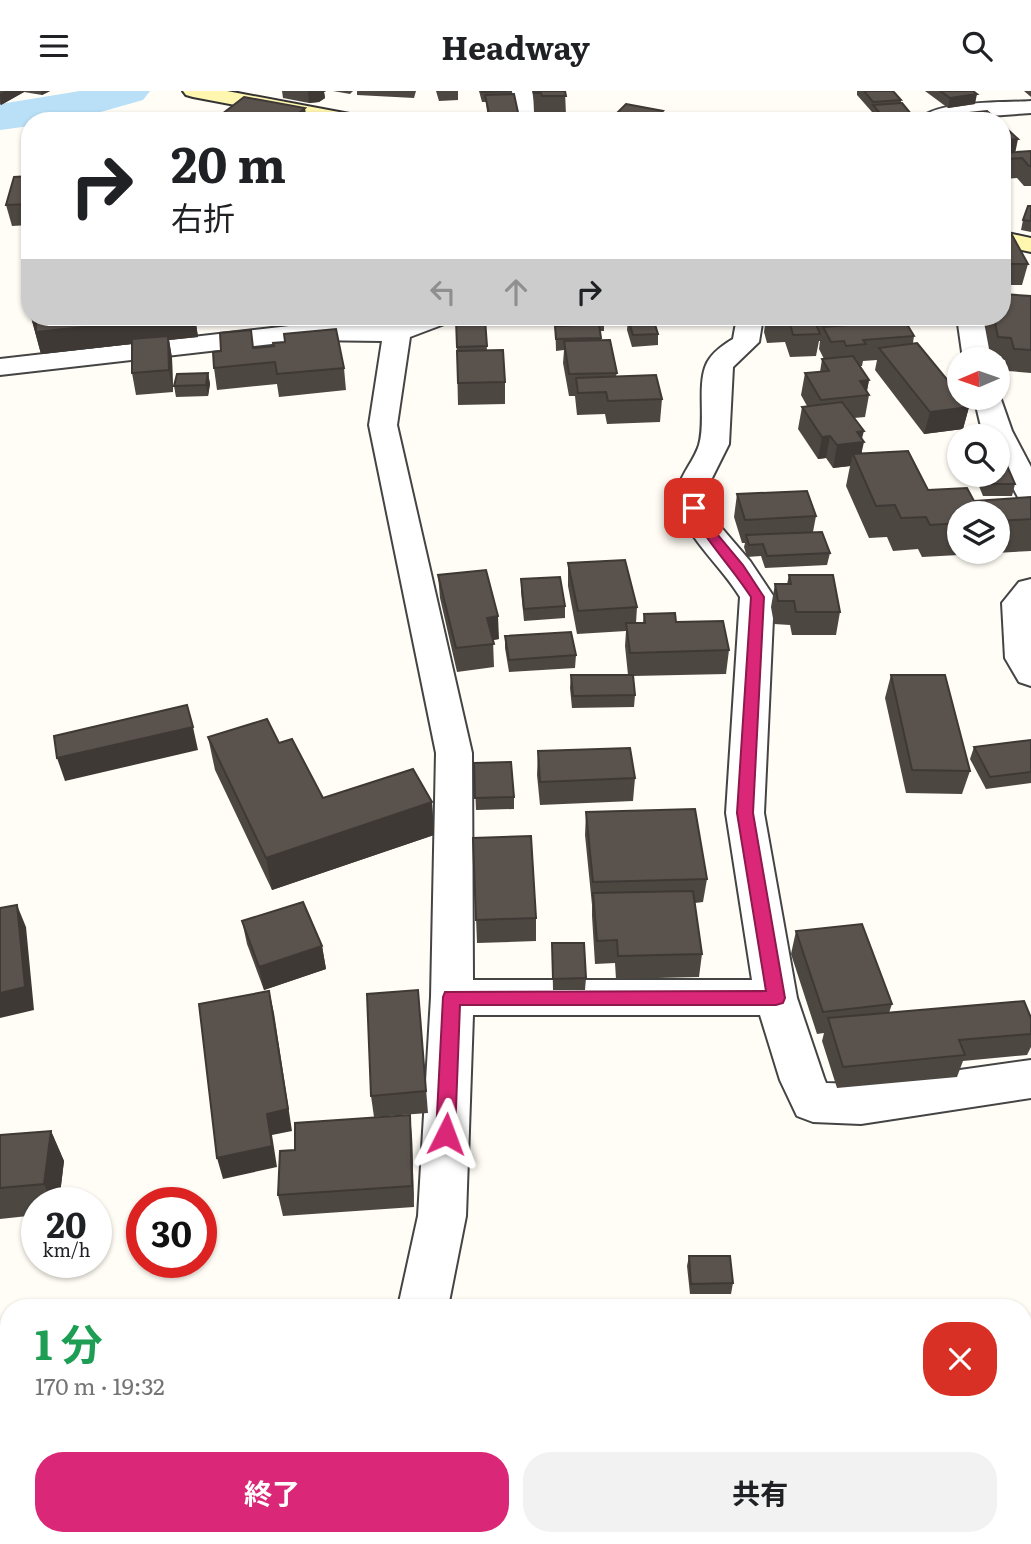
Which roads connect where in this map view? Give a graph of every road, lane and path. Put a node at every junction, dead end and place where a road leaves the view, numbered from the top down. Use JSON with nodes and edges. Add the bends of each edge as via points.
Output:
{"nodes":[{"id":1,"x":522,"y":91,"type":"edge"},
{"id":2,"x":201,"y":92,"type":"edge"},
{"id":3,"x":1031,"y":107,"type":"edge"},
{"id":4,"x":307,"y":112,"type":"edge"},
{"id":5,"x":526,"y":112,"type":"edge"},
{"id":6,"x":967,"y":112,"type":"edge"},
{"id":7,"x":1011,"y":241,"type":"edge"},
{"id":8,"x":1031,"y":245,"type":"edge"},
{"id":9,"x":415,"y":326,"type":"edge"},
{"id":10,"x":749,"y":326,"type":"edge"},
{"id":11,"x":972,"y":326,"type":"edge"},
{"id":12,"x":397,"y":333,"type":"junction"},
{"id":13,"x":975,"y":347,"type":"edge"},
{"id":14,"x":0,"y":367,"type":"edge"},
{"id":15,"x":991,"y":410,"type":"edge"},
{"id":16,"x":1031,"y":495,"type":"edge"},
{"id":17,"x":1031,"y":589,"type":"edge"},
{"id":18,"x":1031,"y":674,"type":"edge"},
{"id":19,"x":452,"y":997,"type":"junction"},
{"id":20,"x":776,"y":998,"type":"junction"},
{"id":21,"x":1031,"y":1079,"type":"edge"},
{"id":22,"x":425,"y":1299,"type":"edge"}],
"edges":[{"from":1,"to":5,"type":"street"},
{"from":2,"to":4,"type":"main road"},
{"from":3,"to":6,"type":"street"},
{"from":7,"to":8,"type":"main road"},
{"from":9,"to":12,"type":"street"},
{"from":10,"to":20,"type":"street","via":[[746,342],[719,366],[714,444],[691,490],[694,508],[706,530],[757,597],[745,813]]},
{"from":11,"to":13,"type":"street"},
{"from":12,"to":14,"type":"street","via":[[307,332]]},
{"from":12,"to":19,"type":"street","via":[[383,425],[454,753]]},
{"from":15,"to":16,"type":"street","via":[[997,431]]},
{"from":17,"to":18,"type":"street","via":[[1019,603],[1022,657]]},
{"from":19,"to":20,"type":"street"},
{"from":19,"to":22,"type":"street","via":[[442,1216]]},
{"from":20,"to":21,"type":"street","via":[[802,1080],[814,1102],[861,1104]]}]}
